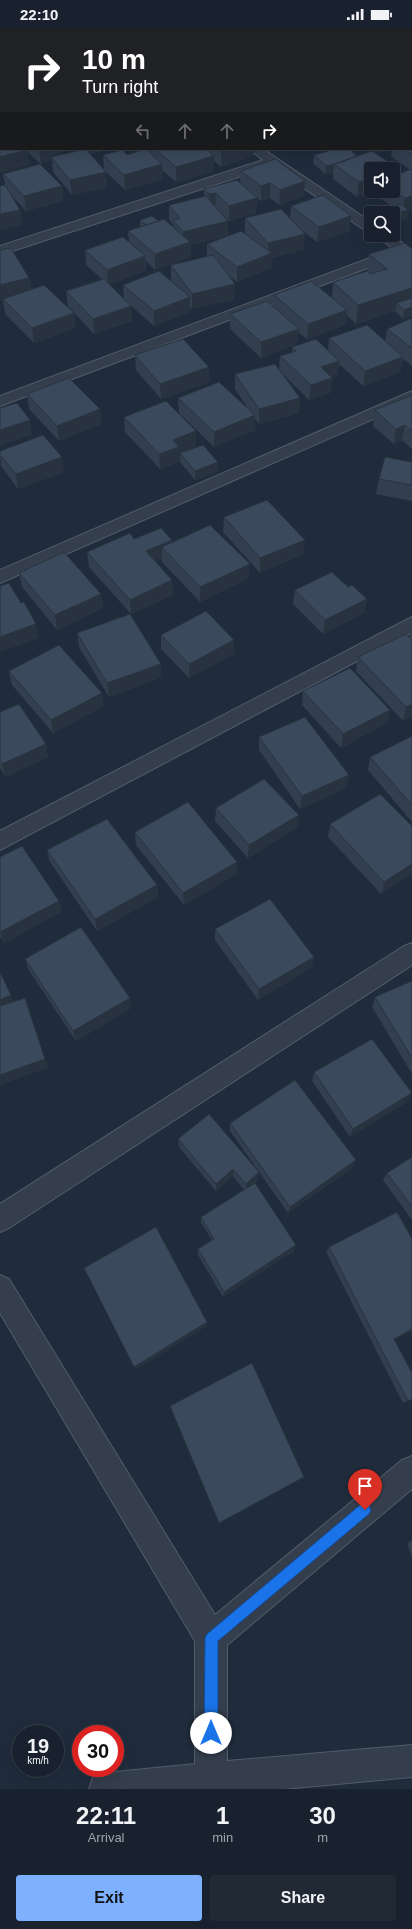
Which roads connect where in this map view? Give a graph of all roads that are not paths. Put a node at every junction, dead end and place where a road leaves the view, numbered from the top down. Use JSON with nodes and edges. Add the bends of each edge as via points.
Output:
{"nodes":[{"id":1,"x":256,"y":150,"type":"edge"},
{"id":2,"x":271,"y":162,"type":"junction"},
{"id":3,"x":364,"y":223,"type":"edge"},
{"id":4,"x":392,"y":242,"type":"edge"},
{"id":5,"x":0,"y":251,"type":"edge"},
{"id":6,"x":408,"y":253,"type":"edge"},
{"id":7,"x":412,"y":396,"type":"edge"},
{"id":8,"x":0,"y":401,"type":"edge"},
{"id":9,"x":0,"y":577,"type":"edge"},
{"id":10,"x":412,"y":624,"type":"edge"},
{"id":11,"x":0,"y":840,"type":"edge"},
{"id":12,"x":412,"y":953,"type":"edge"},
{"id":13,"x":0,"y":1219,"type":"edge"},
{"id":14,"x":0,"y":1288,"type":"edge"},
{"id":15,"x":412,"y":1470,"type":"edge"},
{"id":16,"x":211,"y":1638,"type":"junction"},
{"id":17,"x":412,"y":1761,"type":"edge"},
{"id":18,"x":213,"y":1785,"type":"edge"},
{"id":19,"x":105,"y":1789,"type":"edge"}],
"edges":[{"from":1,"to":2,"type":"street"},
{"from":2,"to":3,"type":"street"},
{"from":2,"to":5,"type":"street"},
{"from":4,"to":6,"type":"street"},
{"from":6,"to":8,"type":"street"},
{"from":7,"to":9,"type":"street"},
{"from":10,"to":11,"type":"street"},
{"from":12,"to":13,"type":"street"},
{"from":14,"to":16,"type":"street"},
{"from":15,"to":16,"type":"street"},
{"from":16,"to":18,"type":"street"},
{"from":17,"to":18,"type":"street"},
{"from":18,"to":19,"type":"street"}]}
